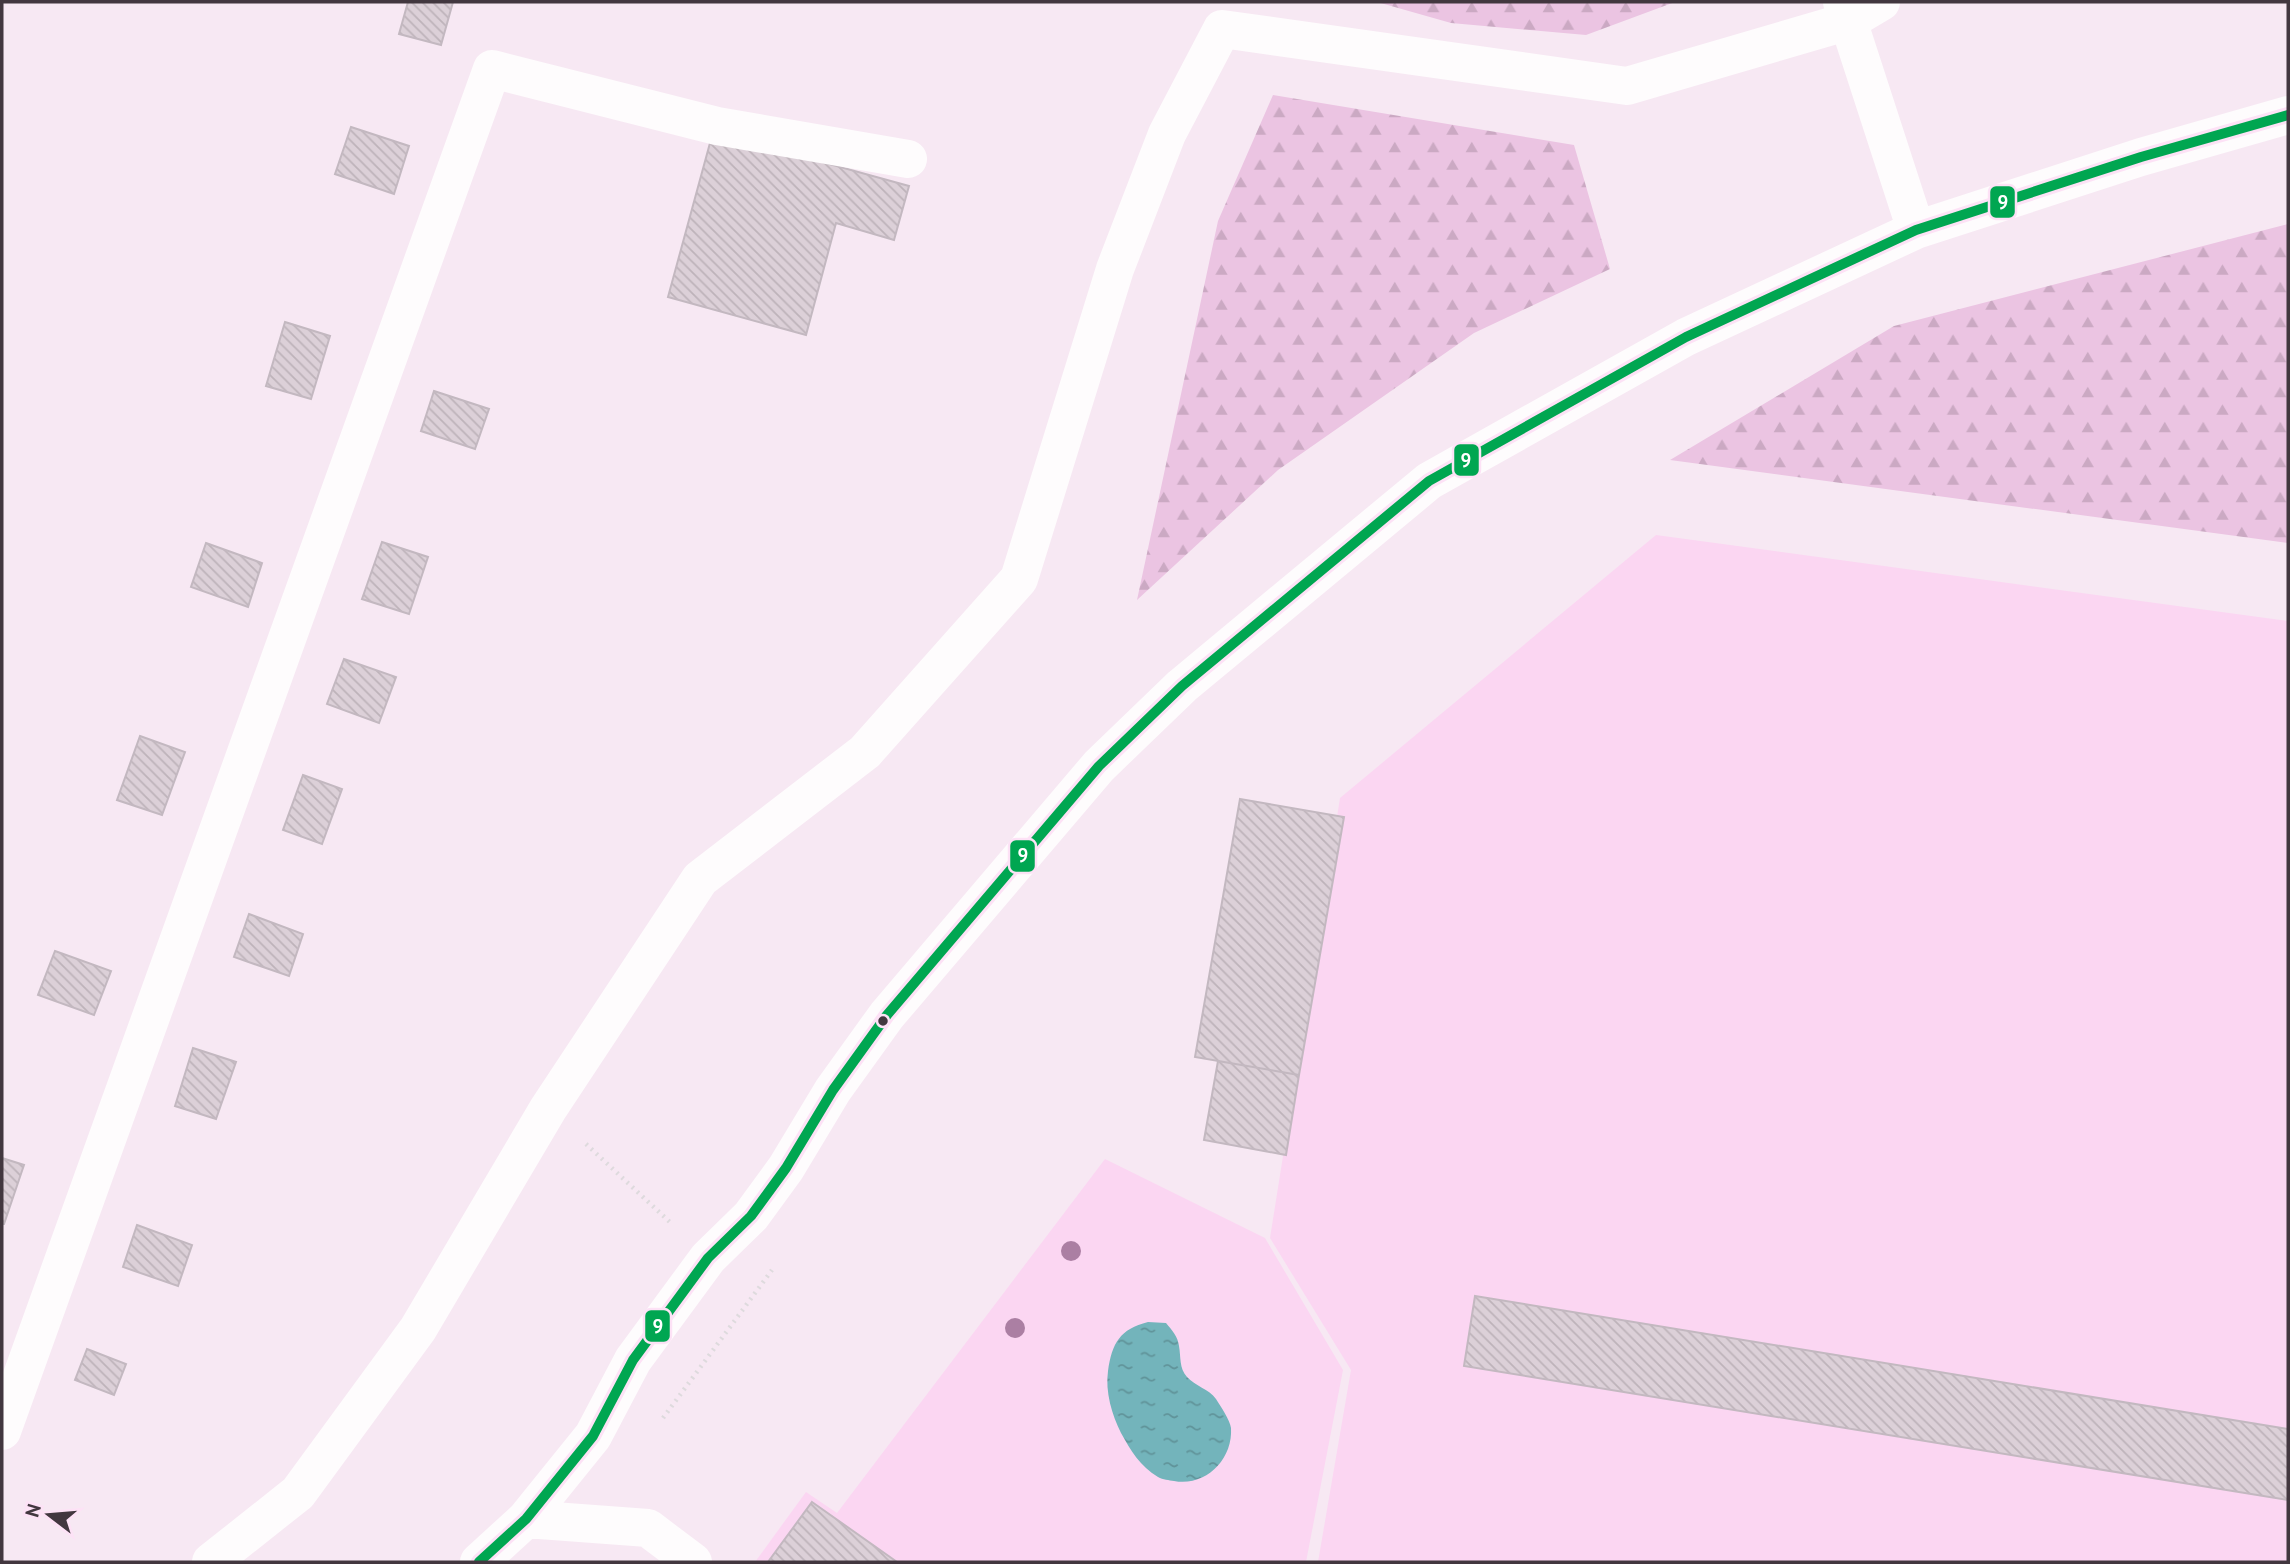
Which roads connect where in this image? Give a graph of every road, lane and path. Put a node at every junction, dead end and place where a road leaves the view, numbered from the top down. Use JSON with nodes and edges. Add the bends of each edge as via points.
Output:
{"nodes":[{"id":1,"x":1857,"y":8,"type":"edge"},
{"id":2,"x":2288,"y":115,"type":"edge"},
{"id":3,"x":908,"y":159,"type":"dead end"},
{"id":4,"x":1916,"y":230,"type":"junction"},
{"id":5,"x":548,"y":1109,"type":"junction"},
{"id":6,"x":678,"y":1230,"type":"dead end"},
{"id":7,"x":780,"y":1260,"type":"dead end"},
{"id":8,"x":660,"y":1423,"type":"dead end"},
{"id":9,"x":2,"y":1431,"type":"edge"},
{"id":10,"x":526,"y":1519,"type":"junction"},
{"id":11,"x":211,"y":1562,"type":"edge"},
{"id":12,"x":479,"y":1562,"type":"edge"},
{"id":13,"x":693,"y":1562,"type":"edge"}],
"edges":[{"from":1,"to":4,"type":"street"},
{"from":1,"to":5,"type":"street","via":[[1627,86],[1222,29],[1167,134],[1115,269],[1019,579],[865,752],[700,879]]},
{"from":2,"to":4,"type":"street"},
{"from":3,"to":9,"type":"street","via":[[717,126],[492,69]]},
{"from":4,"to":10,"type":"street","via":[[1686,337],[1429,481],[1182,685],[1100,765],[887,1014],[786,1168],[751,1216],[708,1258],[633,1360],[593,1436]]},
{"from":5,"to":6,"type":"path"},
{"from":5,"to":11,"type":"street","via":[[418,1329],[298,1493]]},
{"from":7,"to":8,"type":"path"},
{"from":10,"to":12,"type":"street"},
{"from":10,"to":13,"type":"street","via":[[648,1528]]}]}
